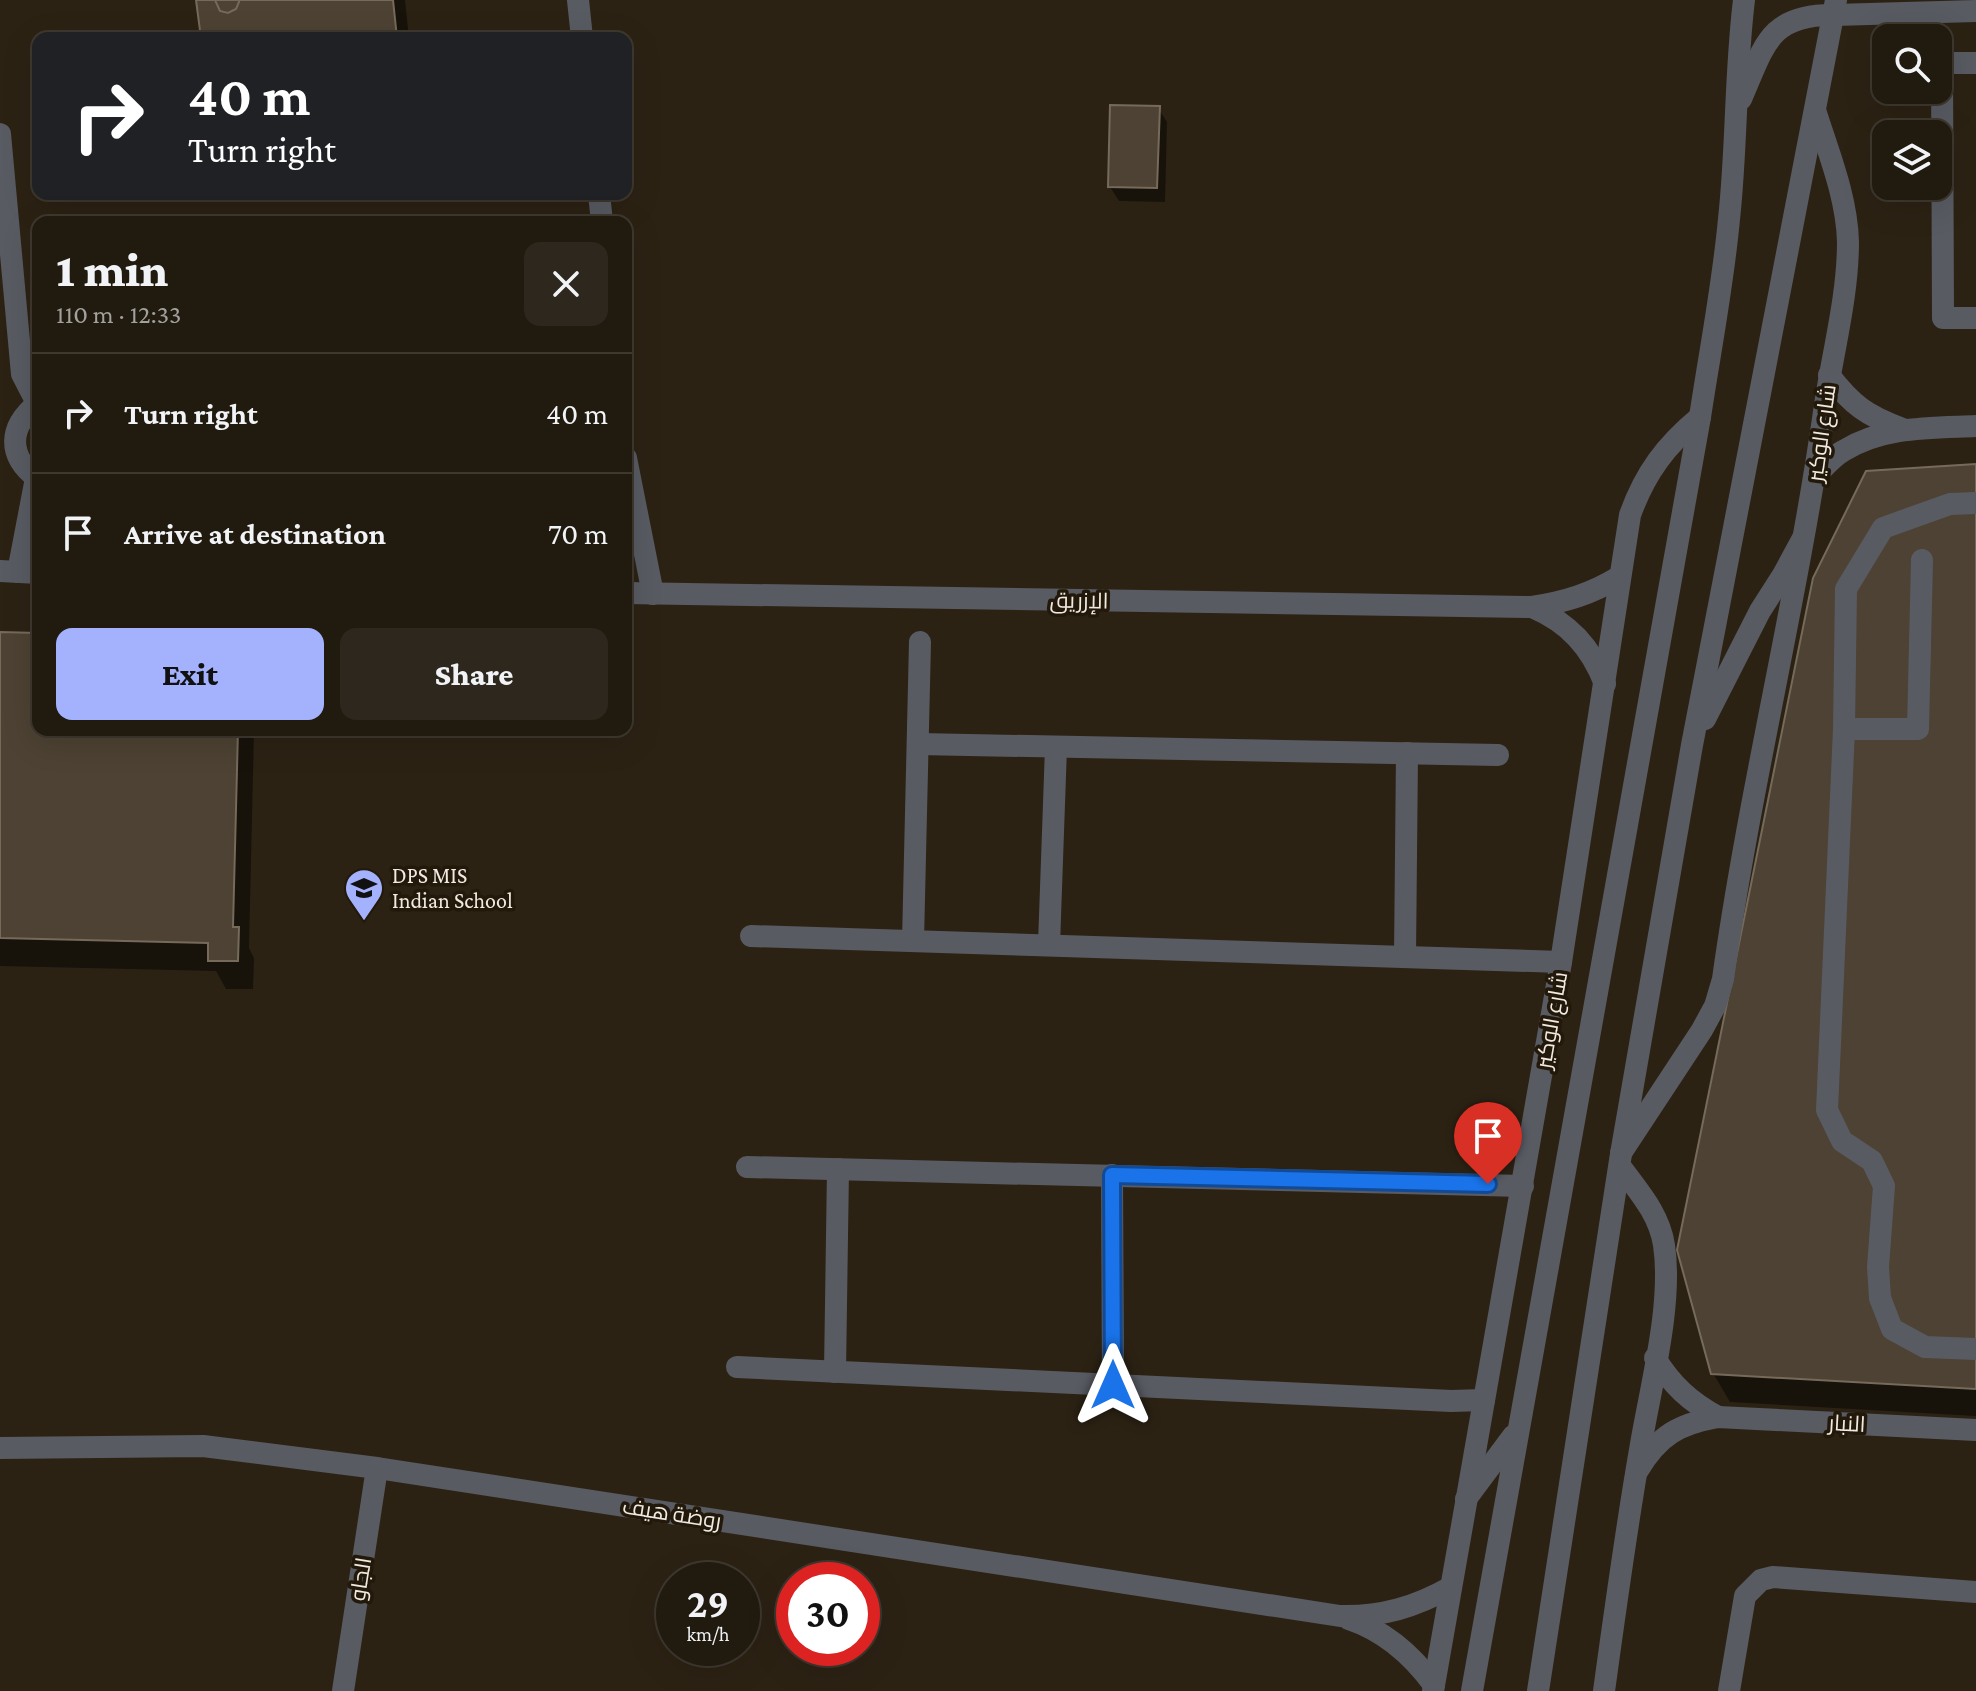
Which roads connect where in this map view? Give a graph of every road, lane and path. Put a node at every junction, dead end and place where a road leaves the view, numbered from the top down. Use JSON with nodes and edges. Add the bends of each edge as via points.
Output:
{"nodes":[{"id":1,"x":578,"y":0,"type":"edge"},
{"id":2,"x":1744,"y":0,"type":"edge"},
{"id":3,"x":1835,"y":7,"type":"edge"},
{"id":4,"x":1976,"y":11,"type":"edge"},
{"id":5,"x":581,"y":32,"type":"edge"},
{"id":6,"x":1976,"y":63,"type":"edge"},
{"id":7,"x":1737,"y":108,"type":"junction"},
{"id":8,"x":1816,"y":113,"type":"junction"},
{"id":9,"x":0,"y":134,"type":"edge"},
{"id":10,"x":3,"y":195,"type":"edge"},
{"id":11,"x":1976,"y":318,"type":"edge"},
{"id":12,"x":9,"y":325,"type":"edge"},
{"id":13,"x":1829,"y":375,"type":"junction"},
{"id":14,"x":32,"y":392,"type":"edge"},
{"id":15,"x":32,"y":408,"type":"edge"},
{"id":16,"x":1700,"y":417,"type":"junction"},
{"id":17,"x":1976,"y":426,"type":"edge"},
{"id":18,"x":1904,"y":430,"type":"junction"},
{"id":19,"x":7,"y":443,"type":"edge"},
{"id":20,"x":32,"y":473,"type":"edge"},
{"id":21,"x":1815,"y":476,"type":"junction"},
{"id":22,"x":632,"y":488,"type":"edge"},
{"id":23,"x":1976,"y":503,"type":"edge"},
{"id":24,"x":32,"y":504,"type":"edge"},
{"id":25,"x":1803,"y":538,"type":"junction"},
{"id":26,"x":1922,"y":560,"type":"dead end"},
{"id":27,"x":19,"y":572,"type":"edge"},
{"id":28,"x":1619,"y":577,"type":"junction"},
{"id":29,"x":632,"y":593,"type":"edge"},
{"id":30,"x":653,"y":594,"type":"junction"},
{"id":31,"x":1532,"y":607,"type":"junction"},
{"id":32,"x":920,"y":642,"type":"dead end"},
{"id":33,"x":1606,"y":686,"type":"junction"},
{"id":34,"x":1844,"y":729,"type":"junction"},
{"id":35,"x":918,"y":744,"type":"junction"},
{"id":36,"x":1692,"y":745,"type":"junction"},
{"id":37,"x":1056,"y":747,"type":"junction"},
{"id":38,"x":1407,"y":753,"type":"junction"},
{"id":39,"x":1498,"y":755,"type":"dead end"},
{"id":40,"x":751,"y":936,"type":"dead end"},
{"id":41,"x":913,"y":941,"type":"junction"},
{"id":42,"x":1049,"y":945,"type":"junction"},
{"id":43,"x":1405,"y":957,"type":"junction"},
{"id":44,"x":1561,"y":962,"type":"junction"},
{"id":45,"x":1620,"y":1160,"type":"junction"},
{"id":46,"x":747,"y":1167,"type":"dead end"},
{"id":47,"x":838,"y":1169,"type":"junction"},
{"id":48,"x":1112,"y":1175,"type":"junction"},
{"id":49,"x":1523,"y":1186,"type":"junction"},
{"id":50,"x":1976,"y":1349,"type":"edge"},
{"id":51,"x":1655,"y":1358,"type":"junction"},
{"id":52,"x":737,"y":1367,"type":"dead end"},
{"id":53,"x":835,"y":1372,"type":"junction"},
{"id":54,"x":1113,"y":1385,"type":"junction"},
{"id":55,"x":1484,"y":1400,"type":"junction"},
{"id":56,"x":1718,"y":1417,"type":"junction"},
{"id":57,"x":1976,"y":1430,"type":"edge"},
{"id":58,"x":1516,"y":1431,"type":"junction"},
{"id":59,"x":0,"y":1448,"type":"edge"},
{"id":60,"x":377,"y":1468,"type":"junction"},
{"id":61,"x":1635,"y":1475,"type":"junction"},
{"id":62,"x":1466,"y":1499,"type":"junction"},
{"id":63,"x":1451,"y":1587,"type":"junction"},
{"id":64,"x":1976,"y":1592,"type":"edge"},
{"id":65,"x":1340,"y":1616,"type":"junction"},
{"id":66,"x":1434,"y":1688,"type":"edge"},
{"id":67,"x":343,"y":1691,"type":"edge"},
{"id":68,"x":1472,"y":1691,"type":"edge"},
{"id":69,"x":1538,"y":1691,"type":"edge"},
{"id":70,"x":1604,"y":1691,"type":"edge"},
{"id":71,"x":1729,"y":1691,"type":"edge"}],
"edges":[{"from":1,"to":5,"type":"street"},
{"from":2,"to":7,"type":"street","name":"شارع الوكير"},
{"from":3,"to":4,"type":"street"},
{"from":3,"to":7,"type":"street","via":[[1780,26],[1767,41]]},
{"from":3,"to":8,"type":"street","name":"شارع الوكير"},
{"from":6,"to":11,"type":"street","via":[[1942,63],[1943,318]]},
{"from":7,"to":16,"type":"street","name":"شارع الوكير","via":[[1729,223]]},
{"from":8,"to":13,"type":"street","name":"شارع الوكير","via":[[1844,204],[1848,241]]},
{"from":8,"to":36,"type":"street","name":"شارع الوكير"},
{"from":9,"to":10,"type":"street"},
{"from":10,"to":12,"type":"street"},
{"from":12,"to":14,"type":"street"},
{"from":13,"to":18,"type":"street","via":[[1848,400],[1874,419]]},
{"from":13,"to":21,"type":"street","name":"شارع الوكير"},
{"from":15,"to":19,"type":"street"},
{"from":16,"to":28,"type":"street","name":"شارع الوكير","via":[[1656,460],[1640,487]]},
{"from":16,"to":58,"type":"street","name":"شارع الوكير"},
{"from":17,"to":18,"type":"street"},
{"from":18,"to":21,"type":"street","via":[[1860,441]]},
{"from":19,"to":20,"type":"street"},
{"from":21,"to":25,"type":"street","name":"شارع الوكير"},
{"from":22,"to":30,"type":"street"},
{"from":23,"to":34,"type":"street","via":[[1950,504],[1883,528],[1846,589]]},
{"from":24,"to":27,"type":"street"},
{"from":25,"to":36,"type":"street"},
{"from":25,"to":45,"type":"street","name":"شارع الوكير","via":[[1723,979],[1715,1006]]},
{"from":26,"to":34,"type":"street","via":[[1918,729]]},
{"from":28,"to":31,"type":"street","name":"الإزريق","via":[[1593,593]]},
{"from":28,"to":33,"type":"street","name":"شارع الوكير"},
{"from":29,"to":30,"type":"street","name":"الإزريق"},
{"from":30,"to":31,"type":"street","name":"الإزريق"},
{"from":31,"to":33,"type":"street","via":[[1553,616],[1586,646]]},
{"from":32,"to":35,"type":"street"},
{"from":33,"to":44,"type":"street","name":"شارع الوكير"},
{"from":34,"to":50,"type":"street","via":[[1827,1110],[1842,1141],[1872,1161],[1884,1186],[1878,1267],[1880,1298],[1892,1329],[1925,1347]]},
{"from":35,"to":37,"type":"street"},
{"from":35,"to":41,"type":"street"},
{"from":36,"to":45,"type":"street","name":"شارع الوكير"},
{"from":37,"to":38,"type":"street"},
{"from":37,"to":42,"type":"street"},
{"from":38,"to":39,"type":"street"},
{"from":38,"to":43,"type":"street"},
{"from":40,"to":41,"type":"street"},
{"from":41,"to":42,"type":"street"},
{"from":42,"to":43,"type":"street"},
{"from":43,"to":44,"type":"street"},
{"from":44,"to":49,"type":"street","name":"شارع الوكير"},
{"from":45,"to":51,"type":"street","via":[[1654,1213],[1663,1242],[1666,1273]]},
{"from":45,"to":69,"type":"street","name":"شارع الوكير"},
{"from":46,"to":47,"type":"street"},
{"from":47,"to":48,"type":"street"},
{"from":47,"to":53,"type":"street"},
{"from":48,"to":49,"type":"street"},
{"from":48,"to":54,"type":"street"},
{"from":49,"to":55,"type":"street","name":"شارع الوكير"},
{"from":51,"to":56,"type":"street","via":[[1681,1393]]},
{"from":51,"to":61,"type":"street"},
{"from":52,"to":53,"type":"street"},
{"from":53,"to":54,"type":"street"},
{"from":54,"to":55,"type":"street"},
{"from":55,"to":62,"type":"street","name":"شارع الوكير"},
{"from":56,"to":57,"type":"street","name":"النبار"},
{"from":56,"to":61,"type":"street","name":"النبار","via":[[1668,1434]]},
{"from":58,"to":62,"type":"street"},
{"from":58,"to":68,"type":"street","name":"شارع الوكير"},
{"from":59,"to":60,"type":"street","name":"روضة هيف","via":[[203,1446]]},
{"from":60,"to":65,"type":"street","name":"روضة هيف"},
{"from":60,"to":67,"type":"street","name":"الجاو"},
{"from":61,"to":70,"type":"street"},
{"from":62,"to":63,"type":"street","name":"شارع الوكير"},
{"from":63,"to":65,"type":"street","name":"روضة هيف","via":[[1387,1614]]},
{"from":63,"to":66,"type":"street","name":"شارع الوكير"},
{"from":64,"to":71,"type":"street","via":[[1761,1580],[1745,1596]]},
{"from":65,"to":66,"type":"street","name":"روضة هيف","via":[[1393,1642]]}]}
